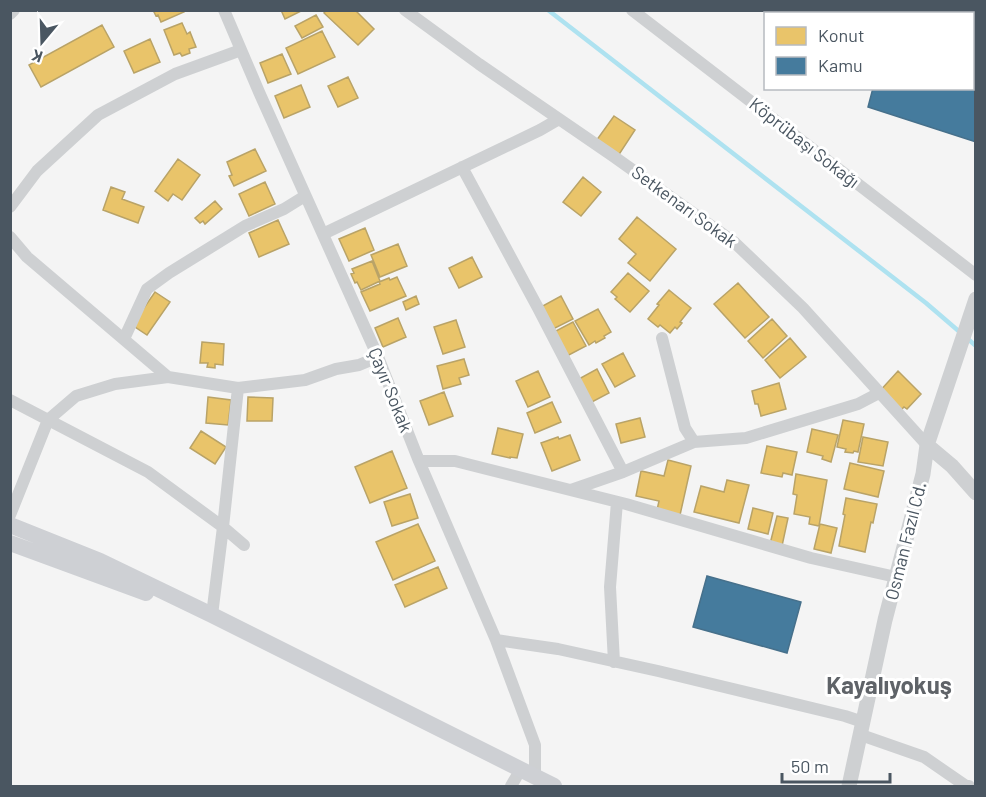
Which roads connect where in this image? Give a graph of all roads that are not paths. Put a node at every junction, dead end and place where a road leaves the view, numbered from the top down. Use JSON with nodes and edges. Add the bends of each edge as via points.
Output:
{"nodes":[{"id":1,"x":14,"y":10,"type":"edge"},
{"id":2,"x":224,"y":10,"type":"edge"},
{"id":3,"x":405,"y":10,"type":"edge"},
{"id":4,"x":632,"y":10,"type":"edge"},
{"id":5,"x":10,"y":14,"type":"edge"},
{"id":6,"x":241,"y":50,"type":"junction"},
{"id":7,"x":559,"y":119,"type":"junction"},
{"id":8,"x":462,"y":167,"type":"junction"},
{"id":9,"x":305,"y":196,"type":"junction"},
{"id":10,"x":10,"y":207,"type":"edge"},
{"id":11,"x":323,"y":234,"type":"junction"},
{"id":12,"x":10,"y":237,"type":"edge"},
{"id":13,"x":975,"y":275,"type":"edge"},
{"id":14,"x":975,"y":299,"type":"edge"},
{"id":15,"x":662,"y":338,"type":"dead end"},
{"id":16,"x":124,"y":339,"type":"junction"},
{"id":17,"x":378,"y":357,"type":"junction"},
{"id":18,"x":168,"y":377,"type":"junction"},
{"id":19,"x":237,"y":388,"type":"junction"},
{"id":20,"x":879,"y":393,"type":"junction"},
{"id":21,"x":10,"y":400,"type":"edge"},
{"id":22,"x":48,"y":420,"type":"junction"},
{"id":23,"x":694,"y":442,"type":"junction"},
{"id":24,"x":927,"y":445,"type":"junction"},
{"id":25,"x":419,"y":461,"type":"junction"},
{"id":26,"x":623,"y":472,"type":"junction"},
{"id":27,"x":571,"y":490,"type":"junction"},
{"id":28,"x":975,"y":493,"type":"edge"},
{"id":29,"x":617,"y":502,"type":"junction"},
{"id":30,"x":10,"y":515,"type":"edge"},
{"id":31,"x":10,"y":525,"type":"edge"},
{"id":32,"x":223,"y":527,"type":"junction"},
{"id":33,"x":10,"y":543,"type":"edge"},
{"id":34,"x":244,"y":545,"type":"dead end"},
{"id":35,"x":896,"y":577,"type":"junction"},
{"id":36,"x":212,"y":615,"type":"junction"},
{"id":37,"x":496,"y":640,"type":"junction"},
{"id":38,"x":614,"y":662,"type":"junction"},
{"id":39,"x":862,"y":729,"type":"junction"},
{"id":40,"x":528,"y":773,"type":"junction"},
{"id":41,"x":511,"y":786,"type":"edge"},
{"id":42,"x":554,"y":786,"type":"edge"},
{"id":43,"x":849,"y":786,"type":"edge"},
{"id":44,"x":969,"y":786,"type":"edge"}],
"edges":[{"from":1,"to":5,"type":"street"},
{"from":2,"to":6,"type":"street","name":"Çayır Sokak"},
{"from":3,"to":7,"type":"street","name":"Setkenarı Sokak"},
{"from":4,"to":13,"type":"street","name":"Köprübaşı Sokağı"},
{"from":6,"to":9,"type":"street","name":"Çayır Sokak"},
{"from":6,"to":10,"type":"street","via":[[175,74],[98,115],[37,171]]},
{"from":7,"to":8,"type":"street"},
{"from":7,"to":20,"type":"street","name":"Setkenarı Sokak","via":[[735,243],[803,308]]},
{"from":8,"to":11,"type":"street"},
{"from":8,"to":26,"type":"street"},
{"from":9,"to":11,"type":"street","name":"Çayır Sokak"},
{"from":9,"to":16,"type":"street","via":[[245,226],[147,289]]},
{"from":11,"to":17,"type":"street","name":"Çayır Sokak"},
{"from":12,"to":16,"type":"street","via":[[27,257]]},
{"from":14,"to":24,"type":"street","name":"Osman Fazıl Cd."},
{"from":15,"to":23,"type":"street","via":[[685,428]]},
{"from":16,"to":18,"type":"street"},
{"from":17,"to":19,"type":"street","via":[[304,380]]},
{"from":17,"to":25,"type":"street","name":"Çayır Sokak"},
{"from":18,"to":19,"type":"street"},
{"from":18,"to":22,"type":"street","via":[[115,384],[76,396]]},
{"from":19,"to":32,"type":"street"},
{"from":20,"to":23,"type":"street","via":[[858,404],[746,438]]},
{"from":20,"to":24,"type":"street","name":"Setkenarı Sokak"},
{"from":21,"to":22,"type":"street"},
{"from":22,"to":30,"type":"street"},
{"from":22,"to":32,"type":"street","via":[[148,472]]},
{"from":23,"to":26,"type":"street"},
{"from":24,"to":28,"type":"street"},
{"from":24,"to":35,"type":"street","name":"Osman Fazıl Cd."},
{"from":25,"to":27,"type":"street","via":[[455,460]]},
{"from":25,"to":37,"type":"street","name":"Çayır Sokak"},
{"from":26,"to":27,"type":"street"},
{"from":27,"to":29,"type":"street"},
{"from":29,"to":35,"type":"street","via":[[811,558]]},
{"from":29,"to":38,"type":"street","via":[[610,587]]},
{"from":31,"to":36,"type":"main road","via":[[100,561]]},
{"from":32,"to":34,"type":"street"},
{"from":32,"to":36,"type":"street"},
{"from":33,"to":36,"type":"main road"},
{"from":35,"to":39,"type":"street","name":"Osman Fazıl Cd."},
{"from":36,"to":40,"type":"main road"},
{"from":37,"to":38,"type":"street"},
{"from":37,"to":40,"type":"street","name":"Çayır Sokak","via":[[535,746]]},
{"from":38,"to":39,"type":"street","via":[[834,713]]},
{"from":39,"to":43,"type":"street","name":"Osman Fazıl Cd."},
{"from":39,"to":44,"type":"street","via":[[924,757]]},
{"from":40,"to":41,"type":"street"},
{"from":40,"to":42,"type":"main road"}]}
